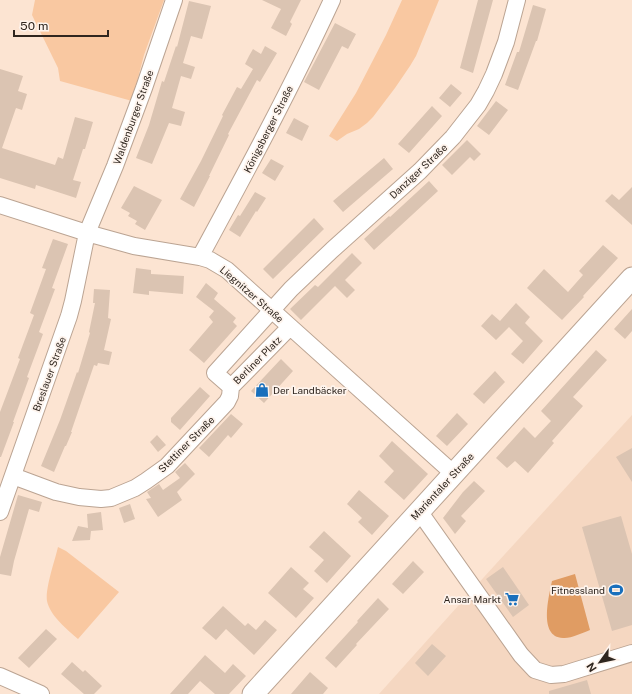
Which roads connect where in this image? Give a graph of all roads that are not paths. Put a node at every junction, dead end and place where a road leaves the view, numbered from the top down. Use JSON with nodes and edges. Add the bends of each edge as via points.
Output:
{"nodes":[{"id":1,"x":174,"y":0,"type":"edge"},
{"id":2,"x":332,"y":0,"type":"edge"},
{"id":3,"x":517,"y":0,"type":"edge"},
{"id":4,"x":0,"y":205,"type":"edge"},
{"id":5,"x":88,"y":234,"type":"junction"},
{"id":6,"x":200,"y":257,"type":"junction"},
{"id":7,"x":632,"y":278,"type":"edge"},
{"id":8,"x":271,"y":310,"type":"junction"},
{"id":9,"x":290,"y":327,"type":"junction"},
{"id":10,"x":231,"y":387,"type":"junction"},
{"id":11,"x":454,"y":474,"type":"junction"},
{"id":12,"x":13,"y":476,"type":"junction"},
{"id":13,"x":419,"y":511,"type":"junction"},
{"id":14,"x":0,"y":512,"type":"edge"},
{"id":15,"x":632,"y":653,"type":"edge"},
{"id":16,"x":0,"y":676,"type":"edge"},
{"id":17,"x":41,"y":694,"type":"edge"},
{"id":18,"x":253,"y":694,"type":"edge"}],
"edges":[{"from":1,"to":5,"type":"street","name":"Waldenburger Straße","via":[[142,95]]},
{"from":2,"to":6,"type":"street","name":"Königsberger Straße","via":[[249,167]]},
{"from":3,"to":8,"type":"street","name":"Danziger Straße","via":[[506,42],[486,91],[453,137]]},
{"from":4,"to":5,"type":"street","name":"Liegnitzer Straße"},
{"from":5,"to":6,"type":"street","name":"Liegnitzer Straße","via":[[142,248]]},
{"from":5,"to":12,"type":"street","name":"Breslauer Straße","via":[[69,316]]},
{"from":6,"to":8,"type":"street","name":"Liegnitzer Straße","via":[[227,270]]},
{"from":7,"to":11,"type":"main road","name":"Marientaler Straße"},
{"from":8,"to":9,"type":"street","name":"Liegnitzer Straße"},
{"from":8,"to":10,"type":"street","name":"Berliner Platz","via":[[215,373]]},
{"from":9,"to":10,"type":"street","name":"Berliner Platz"},
{"from":9,"to":11,"type":"street","name":"Liegnitzer Straße"},
{"from":10,"to":12,"type":"street","name":"Stettiner Straße","via":[[226,402],[168,466],[122,494],[101,499],[78,498]]},
{"from":11,"to":13,"type":"main road","name":"Marientaler Straße"},
{"from":12,"to":14,"type":"street","name":"Breslauer Straße"},
{"from":13,"to":15,"type":"street","via":[[521,655],[535,670],[551,675],[564,674]]},
{"from":13,"to":18,"type":"main road","name":"Marientaler Straße"},
{"from":16,"to":17,"type":"street"}]}
